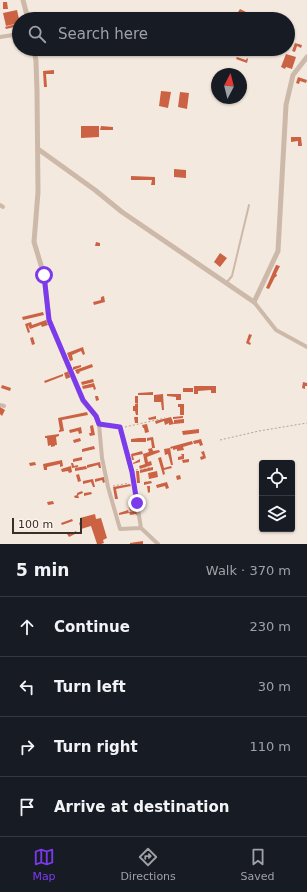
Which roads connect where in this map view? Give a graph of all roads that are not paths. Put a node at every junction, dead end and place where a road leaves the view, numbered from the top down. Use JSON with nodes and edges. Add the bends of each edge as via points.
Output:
{"nodes":[{"id":1,"x":23,"y":0,"type":"edge"},
{"id":2,"x":26,"y":12,"type":"edge"},
{"id":3,"x":12,"y":35,"type":"edge"},
{"id":4,"x":0,"y":37,"type":"edge"},
{"id":5,"x":35,"y":56,"type":"edge"},
{"id":6,"x":307,"y":57,"type":"edge"},
{"id":7,"x":38,"y":149,"type":"junction"},
{"id":8,"x":249,"y":205,"type":"dead end"},
{"id":9,"x":226,"y":283,"type":"junction"},
{"id":10,"x":254,"y":302,"type":"junction"},
{"id":11,"x":307,"y":347,"type":"edge"},
{"id":12,"x":99,"y":424,"type":"joint"},
{"id":13,"x":120,"y":427,"type":"road end"},
{"id":14,"x":141,"y":528,"type":"junction"},
{"id":15,"x":158,"y":544,"type":"edge"}],
"edges":[{"from":1,"to":2,"type":"street"},
{"from":3,"to":4,"type":"street"},
{"from":5,"to":7,"type":"street"},
{"from":6,"to":10,"type":"street","via":[[293,75],[286,105],[278,251]]},
{"from":7,"to":9,"type":"street","via":[[122,212]]},
{"from":7,"to":12,"type":"street","via":[[34,242],[44,275],[49,320],[83,400]]},
{"from":8,"to":9,"type":"lane","via":[[232,276]]},
{"from":9,"to":10,"type":"street"},
{"from":10,"to":11,"type":"street","via":[[276,330]]},
{"from":12,"to":14,"type":"street","via":[[102,458],[120,529]]},
{"from":13,"to":14,"type":"street","via":[[132,472]]},
{"from":14,"to":15,"type":"street"}]}
